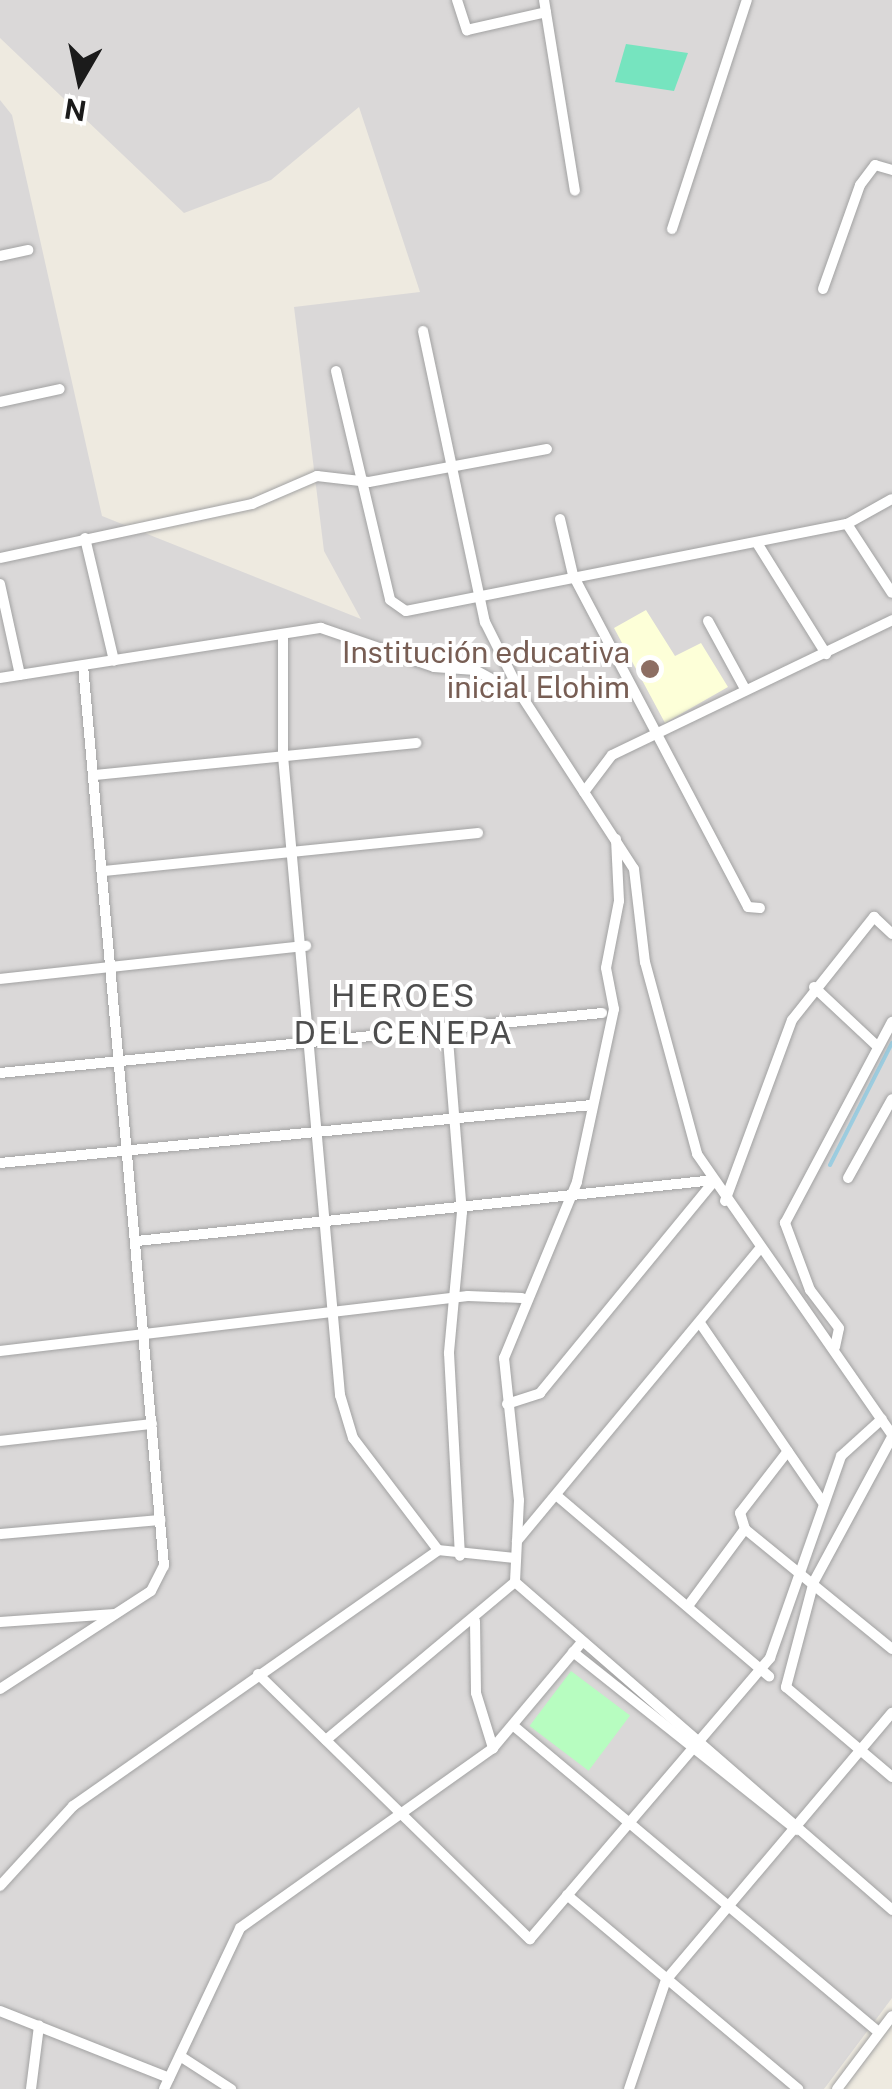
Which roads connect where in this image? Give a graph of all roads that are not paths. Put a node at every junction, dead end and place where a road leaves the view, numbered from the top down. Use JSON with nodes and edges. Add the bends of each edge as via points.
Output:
{"nodes":[{"id":1,"x":457,"y":0,"type":"edge"},
{"id":2,"x":747,"y":0,"type":"edge"},
{"id":3,"x":545,"y":6,"type":"edge"},
{"id":4,"x":892,"y":170,"type":"edge"},
{"id":5,"x":574,"y":191,"type":"dead end"},
{"id":6,"x":672,"y":229,"type":"dead end"},
{"id":7,"x":28,"y":250,"type":"dead end"},
{"id":8,"x":0,"y":256,"type":"edge"},
{"id":9,"x":823,"y":290,"type":"dead end"},
{"id":10,"x":423,"y":331,"type":"dead end"},
{"id":11,"x":336,"y":371,"type":"dead end"},
{"id":12,"x":60,"y":389,"type":"dead end"},
{"id":13,"x":0,"y":402,"type":"edge"},
{"id":14,"x":547,"y":449,"type":"dead end"},
{"id":15,"x":458,"y":466,"type":"junction"},
{"id":16,"x":369,"y":482,"type":"junction"},
{"id":17,"x":892,"y":499,"type":"edge"},
{"id":18,"x":560,"y":519,"type":"dead end"},
{"id":19,"x":847,"y":524,"type":"junction"},
{"id":20,"x":85,"y":538,"type":"junction"},
{"id":21,"x":757,"y":543,"type":"junction"},
{"id":22,"x":0,"y":558,"type":"edge"},
{"id":23,"x":573,"y":575,"type":"junction"},
{"id":24,"x":0,"y":584,"type":"edge"},
{"id":25,"x":481,"y":592,"type":"junction"},
{"id":26,"x":892,"y":593,"type":"edge"},
{"id":27,"x":708,"y":620,"type":"dead end"},
{"id":28,"x":892,"y":620,"type":"edge"},
{"id":29,"x":283,"y":636,"type":"junction"},
{"id":30,"x":826,"y":654,"type":"junction"},
{"id":31,"x":114,"y":661,"type":"junction"},
{"id":32,"x":84,"y":666,"type":"junction"},
{"id":33,"x":20,"y":675,"type":"junction"},
{"id":34,"x":0,"y":678,"type":"edge"},
{"id":35,"x":744,"y":686,"type":"junction"},
{"id":36,"x":521,"y":694,"type":"junction"},
{"id":37,"x":661,"y":732,"type":"junction"},
{"id":38,"x":416,"y":742,"type":"dead end"},
{"id":39,"x":283,"y":756,"type":"junction"},
{"id":40,"x":95,"y":776,"type":"junction"},
{"id":41,"x":584,"y":792,"type":"junction"},
{"id":42,"x":478,"y":833,"type":"dead end"},
{"id":43,"x":616,"y":838,"type":"junction"},
{"id":44,"x":295,"y":848,"type":"junction"},
{"id":45,"x":104,"y":871,"type":"junction"},
{"id":46,"x":760,"y":908,"type":"dead end"},
{"id":47,"x":892,"y":934,"type":"edge"},
{"id":48,"x":306,"y":946,"type":"junction"},
{"id":49,"x":113,"y":967,"type":"junction"},
{"id":50,"x":0,"y":979,"type":"edge"},
{"id":51,"x":814,"y":987,"type":"junction"},
{"id":52,"x":602,"y":1013,"type":"dead end"},
{"id":53,"x":892,"y":1022,"type":"edge"},
{"id":54,"x":447,"y":1028,"type":"junction"},
{"id":55,"x":314,"y":1040,"type":"junction"},
{"id":56,"x":876,"y":1045,"type":"junction"},
{"id":57,"x":121,"y":1061,"type":"junction"},
{"id":58,"x":0,"y":1073,"type":"edge"},
{"id":59,"x":892,"y":1099,"type":"edge"},
{"id":60,"x":590,"y":1105,"type":"junction"},
{"id":61,"x":454,"y":1118,"type":"junction"},
{"id":62,"x":322,"y":1132,"type":"junction"},
{"id":63,"x":129,"y":1150,"type":"junction"},
{"id":64,"x":0,"y":1163,"type":"edge"},
{"id":65,"x":848,"y":1178,"type":"dead end"},
{"id":66,"x":714,"y":1180,"type":"junction"},
{"id":67,"x":725,"y":1200,"type":"junction"},
{"id":68,"x":568,"y":1201,"type":"junction"},
{"id":69,"x":462,"y":1212,"type":"junction"},
{"id":70,"x":328,"y":1225,"type":"junction"},
{"id":71,"x":136,"y":1241,"type":"junction"},
{"id":72,"x":759,"y":1250,"type":"junction"},
{"id":73,"x":522,"y":1298,"type":"junction"},
{"id":74,"x":453,"y":1301,"type":"junction"},
{"id":75,"x":338,"y":1314,"type":"junction"},
{"id":76,"x":700,"y":1323,"type":"junction"},
{"id":77,"x":144,"y":1334,"type":"junction"},
{"id":78,"x":835,"y":1347,"type":"junction"},
{"id":79,"x":0,"y":1350,"type":"edge"},
{"id":80,"x":507,"y":1404,"type":"junction"},
{"id":81,"x":883,"y":1420,"type":"junction"},
{"id":82,"x":152,"y":1424,"type":"junction"},
{"id":83,"x":892,"y":1436,"type":"edge"},
{"id":84,"x":0,"y":1441,"type":"edge"},
{"id":85,"x":788,"y":1451,"type":"junction"},
{"id":86,"x":556,"y":1495,"type":"junction"},
{"id":87,"x":824,"y":1504,"type":"junction"},
{"id":88,"x":160,"y":1520,"type":"junction"},
{"id":89,"x":745,"y":1528,"type":"junction"},
{"id":90,"x":0,"y":1534,"type":"edge"},
{"id":91,"x":516,"y":1540,"type":"junction"},
{"id":92,"x":438,"y":1550,"type":"junction"},
{"id":93,"x":460,"y":1556,"type":"junction"},
{"id":94,"x":515,"y":1558,"type":"junction"},
{"id":95,"x":800,"y":1569,"type":"junction"},
{"id":96,"x":813,"y":1580,"type":"junction"},
{"id":97,"x":515,"y":1582,"type":"junction"},
{"id":98,"x":688,"y":1606,"type":"junction"},
{"id":99,"x":116,"y":1614,"type":"junction"},
{"id":100,"x":0,"y":1622,"type":"edge"},
{"id":101,"x":476,"y":1622,"type":"junction"},
{"id":102,"x":582,"y":1642,"type":"junction"},
{"id":103,"x":892,"y":1649,"type":"edge"},
{"id":104,"x":573,"y":1652,"type":"junction"},
{"id":105,"x":764,"y":1673,"type":"junction"},
{"id":106,"x":258,"y":1674,"type":"junction"},
{"id":107,"x":0,"y":1689,"type":"edge"},
{"id":108,"x":892,"y":1713,"type":"edge"},
{"id":109,"x":515,"y":1727,"type":"junction"},
{"id":110,"x":326,"y":1740,"type":"junction"},
{"id":111,"x":698,"y":1740,"type":"junction"},
{"id":112,"x":493,"y":1748,"type":"junction"},
{"id":113,"x":689,"y":1750,"type":"junction"},
{"id":114,"x":862,"y":1752,"type":"junction"},
{"id":115,"x":892,"y":1777,"type":"edge"},
{"id":116,"x":398,"y":1811,"type":"junction"},
{"id":117,"x":626,"y":1820,"type":"junction"},
{"id":118,"x":798,"y":1830,"type":"junction"},
{"id":119,"x":0,"y":1886,"type":"edge"},
{"id":120,"x":568,"y":1895,"type":"junction"},
{"id":121,"x":727,"y":1908,"type":"junction"},
{"id":122,"x":892,"y":1910,"type":"edge"},
{"id":123,"x":666,"y":1980,"type":"junction"},
{"id":124,"x":0,"y":2011,"type":"edge"},
{"id":125,"x":892,"y":2016,"type":"edge"},
{"id":126,"x":39,"y":2026,"type":"junction"},
{"id":127,"x":878,"y":2032,"type":"junction"},
{"id":128,"x":180,"y":2056,"type":"junction"},
{"id":129,"x":166,"y":2083,"type":"edge"},
{"id":130,"x":31,"y":2089,"type":"edge"},
{"id":131,"x":232,"y":2089,"type":"edge"},
{"id":132,"x":629,"y":2089,"type":"edge"},
{"id":133,"x":798,"y":2089,"type":"edge"},
{"id":134,"x":837,"y":2089,"type":"edge"}],
"edges":[{"from":1,"to":3,"type":"street","via":[[466,30]]},
{"from":2,"to":6,"type":"street"},
{"from":3,"to":5,"type":"street"},
{"from":4,"to":9,"type":"street","via":[[875,166],[860,185]]},
{"from":7,"to":8,"type":"street"},
{"from":10,"to":15,"type":"street"},
{"from":11,"to":16,"type":"street"},
{"from":12,"to":13,"type":"street"},
{"from":14,"to":15,"type":"street"},
{"from":15,"to":16,"type":"street"},
{"from":15,"to":25,"type":"street"},
{"from":16,"to":20,"type":"street","via":[[316,476],[252,504]]},
{"from":16,"to":25,"type":"street","via":[[390,600],[406,611]]},
{"from":17,"to":19,"type":"street"},
{"from":18,"to":23,"type":"street"},
{"from":19,"to":21,"type":"street"},
{"from":19,"to":26,"type":"street"},
{"from":20,"to":22,"type":"street"},
{"from":20,"to":31,"type":"street"},
{"from":21,"to":23,"type":"street"},
{"from":21,"to":30,"type":"street"},
{"from":23,"to":25,"type":"street"},
{"from":23,"to":37,"type":"street"},
{"from":24,"to":33,"type":"street"},
{"from":25,"to":36,"type":"street","via":[[485,622]]},
{"from":27,"to":35,"type":"street"},
{"from":28,"to":30,"type":"street"},
{"from":29,"to":31,"type":"street"},
{"from":29,"to":36,"type":"street","via":[[342,631],[434,667],[475,670]]},
{"from":29,"to":39,"type":"street"},
{"from":30,"to":35,"type":"street"},
{"from":31,"to":32,"type":"street"},
{"from":32,"to":33,"type":"street"},
{"from":32,"to":40,"type":"street"},
{"from":33,"to":34,"type":"street"},
{"from":35,"to":37,"type":"street"},
{"from":36,"to":41,"type":"street"},
{"from":37,"to":41,"type":"street","via":[[612,755]]},
{"from":37,"to":46,"type":"street","via":[[748,906]]},
{"from":38,"to":39,"type":"street"},
{"from":39,"to":40,"type":"street"},
{"from":39,"to":44,"type":"street"},
{"from":40,"to":45,"type":"street"},
{"from":41,"to":43,"type":"street"},
{"from":42,"to":44,"type":"street"},
{"from":43,"to":60,"type":"street","via":[[618,901],[606,968],[614,1009]]},
{"from":43,"to":66,"type":"street","via":[[634,868],[644,962],[684,1124]]},
{"from":44,"to":45,"type":"street"},
{"from":44,"to":48,"type":"street"},
{"from":45,"to":49,"type":"street"},
{"from":47,"to":51,"type":"street","via":[[874,917]]},
{"from":48,"to":49,"type":"street"},
{"from":48,"to":55,"type":"street"},
{"from":49,"to":50,"type":"street"},
{"from":49,"to":57,"type":"street"},
{"from":51,"to":56,"type":"street"},
{"from":51,"to":67,"type":"street","via":[[792,1020]]},
{"from":52,"to":54,"type":"street"},
{"from":53,"to":56,"type":"street"},
{"from":54,"to":55,"type":"street"},
{"from":54,"to":61,"type":"street"},
{"from":55,"to":57,"type":"street"},
{"from":55,"to":62,"type":"street"},
{"from":56,"to":78,"type":"street","via":[[784,1223],[810,1290],[838,1328]]},
{"from":57,"to":58,"type":"street"},
{"from":57,"to":63,"type":"street"},
{"from":59,"to":65,"type":"street"},
{"from":60,"to":61,"type":"street"},
{"from":60,"to":68,"type":"street"},
{"from":61,"to":62,"type":"street"},
{"from":61,"to":69,"type":"street"},
{"from":62,"to":63,"type":"street"},
{"from":62,"to":70,"type":"street"},
{"from":63,"to":64,"type":"street"},
{"from":63,"to":71,"type":"street"},
{"from":66,"to":67,"type":"street"},
{"from":66,"to":68,"type":"street"},
{"from":66,"to":80,"type":"street","via":[[540,1393]]},
{"from":67,"to":72,"type":"street"},
{"from":68,"to":69,"type":"street"},
{"from":68,"to":73,"type":"street"},
{"from":69,"to":70,"type":"street"},
{"from":69,"to":74,"type":"street"},
{"from":70,"to":71,"type":"street"},
{"from":70,"to":75,"type":"street"},
{"from":71,"to":77,"type":"street"},
{"from":72,"to":76,"type":"street"},
{"from":72,"to":78,"type":"street"},
{"from":73,"to":74,"type":"street"},
{"from":73,"to":80,"type":"street","via":[[504,1358]]},
{"from":74,"to":75,"type":"street"},
{"from":74,"to":93,"type":"street"},
{"from":75,"to":77,"type":"street"},
{"from":75,"to":92,"type":"street","via":[[340,1395],[353,1438]]},
{"from":76,"to":85,"type":"street"},
{"from":76,"to":86,"type":"street"},
{"from":77,"to":79,"type":"street"},
{"from":77,"to":82,"type":"street"},
{"from":78,"to":81,"type":"street"},
{"from":80,"to":91,"type":"street"},
{"from":81,"to":83,"type":"street"},
{"from":81,"to":87,"type":"street","via":[[841,1456]]},
{"from":82,"to":84,"type":"street"},
{"from":82,"to":88,"type":"street"},
{"from":83,"to":96,"type":"street"},
{"from":85,"to":87,"type":"street"},
{"from":85,"to":89,"type":"street","via":[[740,1513]]},
{"from":86,"to":91,"type":"street"},
{"from":86,"to":98,"type":"street"},
{"from":87,"to":95,"type":"street"},
{"from":88,"to":90,"type":"street"},
{"from":88,"to":99,"type":"street","via":[[164,1566],[151,1591]]},
{"from":89,"to":95,"type":"street"},
{"from":89,"to":98,"type":"street"},
{"from":91,"to":94,"type":"street"},
{"from":92,"to":93,"type":"street"},
{"from":92,"to":106,"type":"street"},
{"from":93,"to":94,"type":"street"},
{"from":94,"to":97,"type":"street"},
{"from":95,"to":96,"type":"street"},
{"from":95,"to":105,"type":"street"},
{"from":96,"to":103,"type":"street"},
{"from":96,"to":114,"type":"street","via":[[786,1687]]},
{"from":97,"to":101,"type":"street"},
{"from":97,"to":102,"type":"street"},
{"from":98,"to":105,"type":"street"},
{"from":99,"to":100,"type":"street"},
{"from":99,"to":107,"type":"street"},
{"from":101,"to":110,"type":"street"},
{"from":101,"to":112,"type":"street","via":[[476,1693]]},
{"from":102,"to":104,"type":"street"},
{"from":102,"to":111,"type":"street"},
{"from":104,"to":109,"type":"street"},
{"from":104,"to":113,"type":"street"},
{"from":105,"to":111,"type":"street"},
{"from":106,"to":110,"type":"street"},
{"from":106,"to":119,"type":"street","via":[[73,1806]]},
{"from":108,"to":114,"type":"street"},
{"from":109,"to":112,"type":"street"},
{"from":109,"to":117,"type":"street"},
{"from":110,"to":116,"type":"street"},
{"from":111,"to":113,"type":"street"},
{"from":111,"to":118,"type":"street"},
{"from":112,"to":116,"type":"street"},
{"from":113,"to":117,"type":"street"},
{"from":113,"to":118,"type":"street","via":[[780,1824]]},
{"from":114,"to":115,"type":"street"},
{"from":114,"to":118,"type":"street"},
{"from":116,"to":120,"type":"street","via":[[530,1938]]},
{"from":116,"to":128,"type":"street","via":[[240,1928],[196,2005]]},
{"from":117,"to":120,"type":"street"},
{"from":117,"to":121,"type":"street"},
{"from":118,"to":121,"type":"street"},
{"from":118,"to":122,"type":"street"},
{"from":120,"to":123,"type":"street"},
{"from":121,"to":123,"type":"street"},
{"from":121,"to":127,"type":"street"},
{"from":123,"to":132,"type":"street"},
{"from":123,"to":133,"type":"street"},
{"from":124,"to":126,"type":"street"},
{"from":125,"to":127,"type":"street"},
{"from":126,"to":129,"type":"street"},
{"from":126,"to":130,"type":"street"},
{"from":127,"to":134,"type":"street"},
{"from":128,"to":129,"type":"street"},
{"from":128,"to":131,"type":"street"}]}
